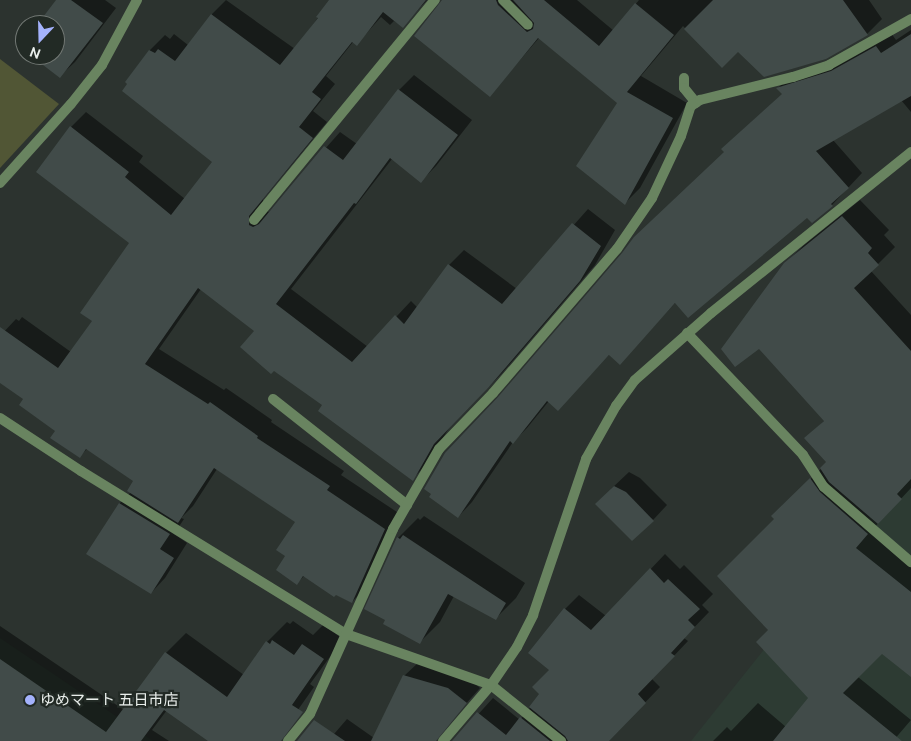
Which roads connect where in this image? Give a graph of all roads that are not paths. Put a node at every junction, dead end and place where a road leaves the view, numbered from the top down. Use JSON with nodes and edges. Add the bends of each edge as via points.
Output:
{"nodes":[{"id":1,"x":137,"y":0,"type":"edge"},
{"id":2,"x":434,"y":0,"type":"edge"},
{"id":3,"x":503,"y":0,"type":"edge"},
{"id":4,"x":911,"y":19,"type":"edge"},
{"id":5,"x":528,"y":25,"type":"dead end"},
{"id":6,"x":684,"y":78,"type":"dead end"},
{"id":7,"x":696,"y":103,"type":"junction"},
{"id":8,"x":911,"y":152,"type":"edge"},
{"id":9,"x":0,"y":182,"type":"edge"},
{"id":10,"x":254,"y":220,"type":"dead end"},
{"id":11,"x":687,"y":333,"type":"junction"},
{"id":12,"x":272,"y":399,"type":"dead end"},
{"id":13,"x":0,"y":418,"type":"edge"},
{"id":14,"x":407,"y":505,"type":"junction"},
{"id":15,"x":911,"y":562,"type":"edge"},
{"id":16,"x":346,"y":634,"type":"junction"},
{"id":17,"x":491,"y":684,"type":"junction"},
{"id":18,"x":288,"y":741,"type":"edge"},
{"id":19,"x":443,"y":741,"type":"edge"},
{"id":20,"x":561,"y":741,"type":"edge"}],
"edges":[{"from":1,"to":9,"type":"street","via":[[102,65]]},
{"from":2,"to":10,"type":"street"},
{"from":3,"to":5,"type":"street"},
{"from":4,"to":7,"type":"street","via":[[829,65]]},
{"from":6,"to":7,"type":"street","via":[[684,88]]},
{"from":7,"to":14,"type":"street","via":[[691,106],[681,136],[652,198],[617,249],[493,393],[438,450]]},
{"from":8,"to":11,"type":"street"},
{"from":11,"to":15,"type":"street","via":[[803,455],[824,486]]},
{"from":11,"to":17,"type":"street","via":[[635,380],[586,459],[532,615],[517,648]]},
{"from":12,"to":14,"type":"street"},
{"from":13,"to":16,"type":"street"},
{"from":14,"to":16,"type":"street"},
{"from":16,"to":17,"type":"street"},
{"from":16,"to":18,"type":"street","via":[[310,714]]},
{"from":17,"to":19,"type":"street"},
{"from":17,"to":20,"type":"street"}]}
